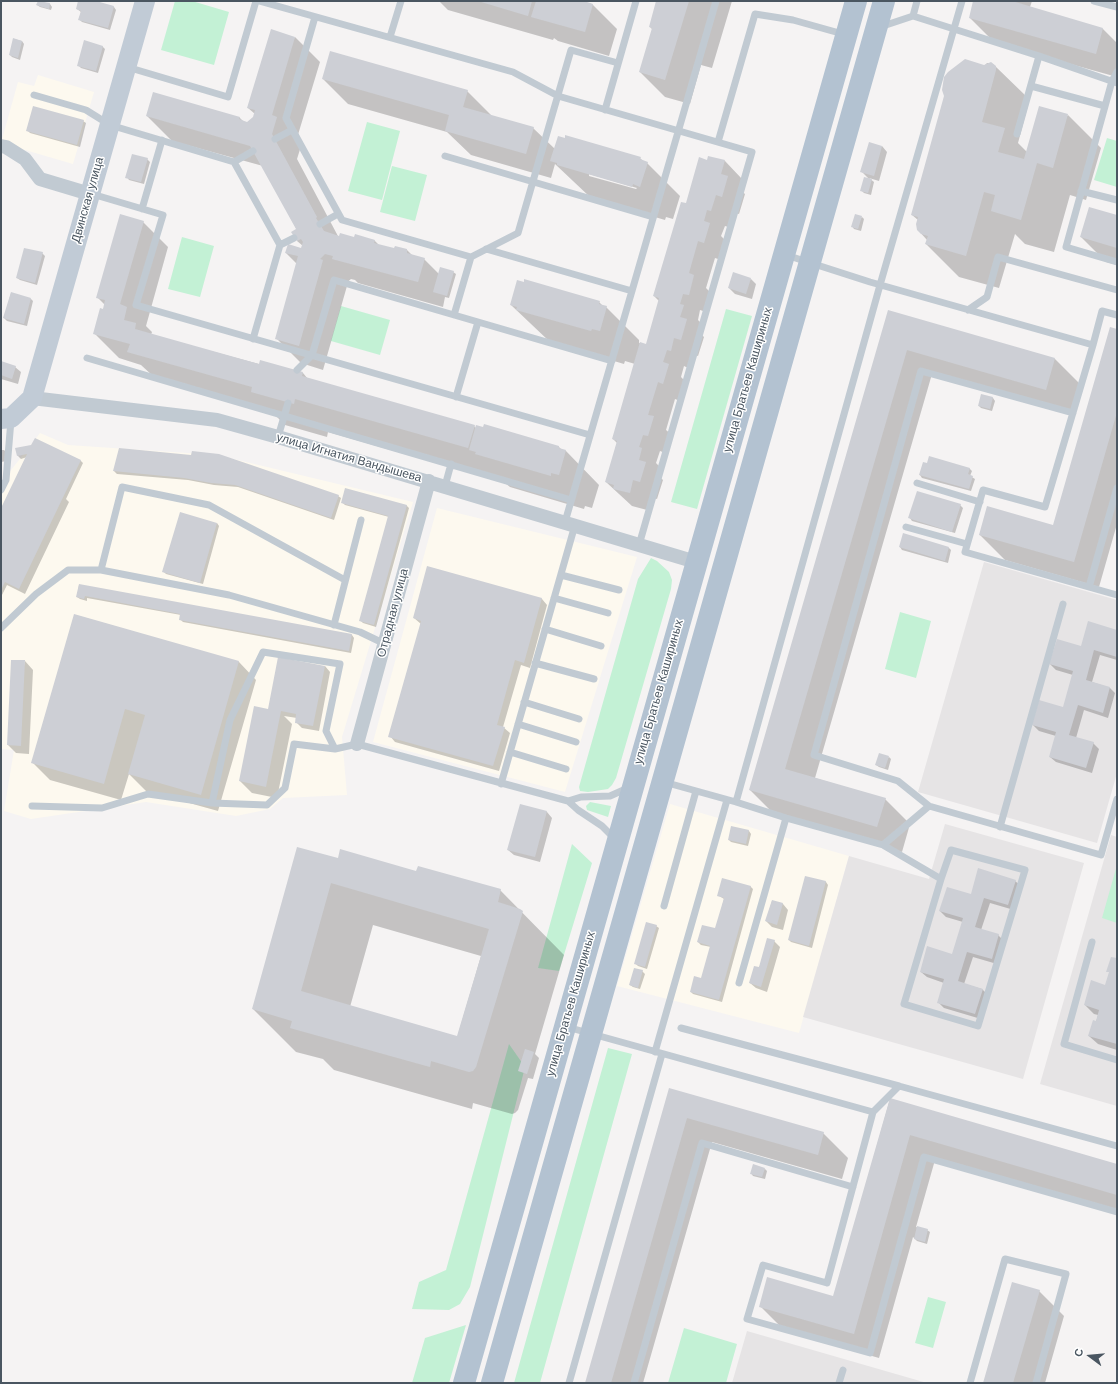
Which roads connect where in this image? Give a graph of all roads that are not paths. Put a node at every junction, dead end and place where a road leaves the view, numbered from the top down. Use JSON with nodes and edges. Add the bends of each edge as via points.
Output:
{"nodes":[{"id":1,"x":145,"y":1,"type":"edge"},
{"id":2,"x":257,"y":1,"type":"edge"},
{"id":3,"x":401,"y":1,"type":"edge"},
{"id":4,"x":636,"y":1,"type":"edge"},
{"id":5,"x":716,"y":1,"type":"edge"},
{"id":6,"x":856,"y":1,"type":"edge"},
{"id":7,"x":884,"y":1,"type":"edge"},
{"id":8,"x":917,"y":1,"type":"edge"},
{"id":9,"x":962,"y":1,"type":"edge"},
{"id":10,"x":1094,"y":1,"type":"edge"},
{"id":11,"x":1117,"y":8,"type":"edge"},
{"id":12,"x":913,"y":16,"type":"junction"},
{"id":13,"x":315,"y":17,"type":"junction"},
{"id":14,"x":876,"y":29,"type":"junction"},
{"id":15,"x":954,"y":29,"type":"junction"},
{"id":16,"x":846,"y":35,"type":"junction"},
{"id":17,"x":390,"y":38,"type":"junction"},
{"id":18,"x":1039,"y":56,"type":"junction"},
{"id":19,"x":618,"y":63,"type":"junction"},
{"id":20,"x":126,"y":67,"type":"junction"},
{"id":21,"x":1117,"y":72,"type":"edge"},
{"id":22,"x":1114,"y":82,"type":"edge"},
{"id":23,"x":1031,"y":86,"type":"junction"},
{"id":24,"x":34,"y":95,"type":"dead end"},
{"id":25,"x":558,"y":96,"type":"junction"},
{"id":26,"x":1105,"y":106,"type":"junction"},
{"id":27,"x":605,"y":110,"type":"junction"},
{"id":28,"x":110,"y":125,"type":"junction"},
{"id":29,"x":292,"y":130,"type":"junction"},
{"id":30,"x":678,"y":131,"type":"junction"},
{"id":31,"x":1017,"y":134,"type":"dead end"},
{"id":32,"x":275,"y":139,"type":"dead end"},
{"id":33,"x":162,"y":140,"type":"junction"},
{"id":34,"x":718,"y":142,"type":"junction"},
{"id":35,"x":1,"y":146,"type":"edge"},
{"id":36,"x":253,"y":152,"type":"dead end"},
{"id":37,"x":445,"y":156,"type":"dead end"},
{"id":38,"x":234,"y":162,"type":"junction"},
{"id":39,"x":533,"y":182,"type":"junction"},
{"id":40,"x":1081,"y":190,"type":"junction"},
{"id":41,"x":90,"y":194,"type":"junction"},
{"id":42,"x":1117,"y":200,"type":"edge"},
{"id":43,"x":142,"y":209,"type":"junction"},
{"id":44,"x":338,"y":214,"type":"junction"},
{"id":45,"x":653,"y":217,"type":"junction"},
{"id":46,"x":320,"y":224,"type":"dead end"},
{"id":47,"x":294,"y":238,"type":"dead end"},
{"id":48,"x":280,"y":245,"type":"junction"},
{"id":49,"x":486,"y":249,"type":"junction"},
{"id":50,"x":784,"y":255,"type":"junction"},
{"id":51,"x":470,"y":257,"type":"junction"},
{"id":52,"x":810,"y":262,"type":"junction"},
{"id":53,"x":1117,"y":262,"type":"edge"},
{"id":54,"x":880,"y":285,"type":"junction"},
{"id":55,"x":1117,"y":290,"type":"edge"},
{"id":56,"x":632,"y":291,"type":"junction"},
{"id":57,"x":968,"y":310,"type":"junction"},
{"id":58,"x":454,"y":315,"type":"junction"},
{"id":59,"x":1117,"y":315,"type":"edge"},
{"id":60,"x":478,"y":322,"type":"junction"},
{"id":61,"x":253,"y":338,"type":"junction"},
{"id":62,"x":1092,"y":345,"type":"junction"},
{"id":63,"x":312,"y":355,"type":"junction"},
{"id":64,"x":87,"y":358,"type":"dead end"},
{"id":65,"x":612,"y":361,"type":"junction"},
{"id":66,"x":297,"y":370,"type":"dead end"},
{"id":67,"x":456,"y":397,"type":"junction"},
{"id":68,"x":32,"y":398,"type":"junction"},
{"id":69,"x":288,"y":403,"type":"dead end"},
{"id":70,"x":1073,"y":413,"type":"junction"},
{"id":71,"x":284,"y":416,"type":"junction"},
{"id":72,"x":6,"y":418,"type":"edge"},
{"id":73,"x":590,"y":435,"type":"junction"},
{"id":74,"x":278,"y":437,"type":"junction"},
{"id":75,"x":451,"y":464,"type":"junction"},
{"id":76,"x":4,"y":480,"type":"edge"},
{"id":77,"x":429,"y":481,"type":"junction"},
{"id":78,"x":917,"y":483,"type":"dead end"},
{"id":79,"x":445,"y":486,"type":"junction"},
{"id":80,"x":1117,"y":488,"type":"edge"},
{"id":81,"x":1,"y":490,"type":"edge"},
{"id":82,"x":571,"y":500,"type":"junction"},
{"id":83,"x":980,"y":502,"type":"junction"},
{"id":84,"x":361,"y":520,"type":"dead end"},
{"id":85,"x":570,"y":523,"type":"junction"},
{"id":86,"x":906,"y":527,"type":"dead end"},
{"id":87,"x":639,"y":544,"type":"junction"},
{"id":88,"x":967,"y":544,"type":"junction"},
{"id":89,"x":696,"y":562,"type":"junction"},
{"id":90,"x":101,"y":570,"type":"junction"},
{"id":91,"x":561,"y":575,"type":"junction"},
{"id":92,"x":346,"y":580,"type":"junction"},
{"id":93,"x":1089,"y":588,"type":"junction"},
{"id":94,"x":618,"y":590,"type":"dead end"},
{"id":95,"x":1117,"y":595,"type":"edge"},
{"id":96,"x":554,"y":598,"type":"junction"},
{"id":97,"x":1063,"y":604,"type":"dead end"},
{"id":98,"x":608,"y":613,"type":"dead end"},
{"id":99,"x":334,"y":625,"type":"junction"},
{"id":100,"x":1,"y":628,"type":"edge"},
{"id":101,"x":545,"y":628,"type":"junction"},
{"id":102,"x":385,"y":644,"type":"junction"},
{"id":103,"x":601,"y":646,"type":"dead end"},
{"id":104,"x":535,"y":663,"type":"junction"},
{"id":105,"x":594,"y":679,"type":"dead end"},
{"id":106,"x":524,"y":702,"type":"junction"},
{"id":107,"x":579,"y":719,"type":"dead end"},
{"id":108,"x":518,"y":724,"type":"junction"},
{"id":109,"x":576,"y":742,"type":"dead end"},
{"id":110,"x":357,"y":744,"type":"junction"},
{"id":111,"x":335,"y":749,"type":"junction"},
{"id":112,"x":510,"y":752,"type":"junction"},
{"id":113,"x":566,"y":769,"type":"dead end"},
{"id":114,"x":662,"y":781,"type":"junction"},
{"id":115,"x":501,"y":784,"type":"junction"},
{"id":116,"x":632,"y":786,"type":"junction"},
{"id":117,"x":696,"y":791,"type":"junction"},
{"id":118,"x":1117,"y":798,"type":"edge"},
{"id":119,"x":727,"y":800,"type":"junction"},
{"id":120,"x":568,"y":801,"type":"junction"},
{"id":121,"x":736,"y":802,"type":"junction"},
{"id":122,"x":212,"y":803,"type":"junction"},
{"id":123,"x":32,"y":806,"type":"dead end"},
{"id":124,"x":929,"y":806,"type":"junction"},
{"id":125,"x":786,"y":818,"type":"junction"},
{"id":126,"x":1000,"y":827,"type":"junction"},
{"id":127,"x":617,"y":841,"type":"junction"},
{"id":128,"x":883,"y":845,"type":"junction"},
{"id":129,"x":941,"y":879,"type":"junction"},
{"id":130,"x":664,"y":906,"type":"dead end"},
{"id":131,"x":1092,"y":942,"type":"dead end"},
{"id":132,"x":739,"y":984,"type":"dead end"},
{"id":133,"x":564,"y":1027,"type":"junction"},
{"id":134,"x":681,"y":1028,"type":"dead end"},
{"id":135,"x":590,"y":1034,"type":"junction"},
{"id":136,"x":658,"y":1053,"type":"junction"},
{"id":137,"x":1117,"y":1060,"type":"edge"},
{"id":138,"x":899,"y":1086,"type":"junction"},
{"id":139,"x":873,"y":1112,"type":"junction"},
{"id":140,"x":1117,"y":1146,"type":"edge"},
{"id":141,"x":852,"y":1187,"type":"junction"},
{"id":142,"x":1117,"y":1212,"type":"edge"},
{"id":143,"x":843,"y":1370,"type":"dead end"},
{"id":144,"x":464,"y":1383,"type":"edge"},
{"id":145,"x":492,"y":1383,"type":"edge"},
{"id":146,"x":569,"y":1383,"type":"edge"},
{"id":147,"x":634,"y":1383,"type":"edge"},
{"id":148,"x":839,"y":1383,"type":"edge"},
{"id":149,"x":970,"y":1383,"type":"edge"},
{"id":150,"x":1036,"y":1383,"type":"edge"}],
"edges":[{"from":1,"to":20,"type":"street","name":"Двинская улица"},
{"from":2,"to":13,"type":"lane"},
{"from":2,"to":20,"type":"lane","via":[[228,97]]},
{"from":3,"to":17,"type":"lane"},
{"from":4,"to":19,"type":"lane"},
{"from":5,"to":30,"type":"lane"},
{"from":6,"to":16,"type":"main road","name":"улица Братьев Кашириных"},
{"from":7,"to":14,"type":"main road"},
{"from":8,"to":12,"type":"lane"},
{"from":9,"to":15,"type":"lane"},
{"from":10,"to":11,"type":"lane"},
{"from":12,"to":14,"type":"lane"},
{"from":12,"to":15,"type":"lane"},
{"from":13,"to":17,"type":"lane"},
{"from":13,"to":29,"type":"lane","via":[[286,118]]},
{"from":14,"to":52,"type":"main road"},
{"from":15,"to":18,"type":"lane"},
{"from":15,"to":54,"type":"lane"},
{"from":16,"to":34,"type":"lane","via":[[793,20],[755,14]]},
{"from":16,"to":50,"type":"main road","name":"улица Братьев Кашириных"},
{"from":17,"to":25,"type":"lane","via":[[513,72]]},
{"from":18,"to":22,"type":"lane"},
{"from":18,"to":23,"type":"lane"},
{"from":19,"to":25,"type":"lane","via":[[571,50]]},
{"from":19,"to":27,"type":"lane"},
{"from":20,"to":28,"type":"street","name":"Двинская улица"},
{"from":21,"to":22,"type":"lane"},
{"from":22,"to":26,"type":"lane"},
{"from":23,"to":26,"type":"lane"},
{"from":23,"to":31,"type":"lane"},
{"from":24,"to":28,"type":"lane","via":[[86,110]]},
{"from":25,"to":27,"type":"lane"},
{"from":25,"to":39,"type":"lane"},
{"from":26,"to":40,"type":"lane"},
{"from":27,"to":30,"type":"lane"},
{"from":28,"to":33,"type":"lane"},
{"from":28,"to":41,"type":"street","name":"Двинская улица"},
{"from":29,"to":32,"type":"lane"},
{"from":29,"to":44,"type":"lane"},
{"from":30,"to":34,"type":"lane"},
{"from":30,"to":45,"type":"lane"},
{"from":33,"to":38,"type":"lane"},
{"from":33,"to":43,"type":"lane"},
{"from":34,"to":87,"type":"lane","via":[[752,152]]},
{"from":35,"to":41,"type":"street","via":[[25,159],[40,179]]},
{"from":36,"to":38,"type":"lane"},
{"from":37,"to":39,"type":"lane"},
{"from":38,"to":48,"type":"lane"},
{"from":39,"to":45,"type":"lane"},
{"from":39,"to":49,"type":"lane","via":[[518,233]]},
{"from":40,"to":42,"type":"lane"},
{"from":40,"to":53,"type":"lane","via":[[1066,246]]},
{"from":41,"to":43,"type":"lane"},
{"from":41,"to":68,"type":"street","name":"Двинская улица"},
{"from":43,"to":61,"type":"lane","via":[[163,215],[136,305]]},
{"from":44,"to":46,"type":"lane"},
{"from":44,"to":51,"type":"lane","via":[[342,220]]},
{"from":45,"to":56,"type":"lane"},
{"from":47,"to":48,"type":"lane"},
{"from":48,"to":61,"type":"lane"},
{"from":49,"to":51,"type":"lane"},
{"from":49,"to":56,"type":"lane"},
{"from":50,"to":52,"type":"lane"},
{"from":50,"to":89,"type":"main road","name":"улица Братьев Кашириных"},
{"from":51,"to":58,"type":"lane"},
{"from":52,"to":54,"type":"lane"},
{"from":52,"to":114,"type":"main road"},
{"from":54,"to":57,"type":"lane"},
{"from":54,"to":121,"type":"lane"},
{"from":55,"to":57,"type":"lane","via":[[998,257],[987,298]]},
{"from":56,"to":65,"type":"lane"},
{"from":57,"to":62,"type":"lane"},
{"from":58,"to":60,"type":"lane"},
{"from":58,"to":63,"type":"lane","via":[[334,280]]},
{"from":59,"to":62,"type":"lane","via":[[1102,311]]},
{"from":60,"to":65,"type":"lane"},
{"from":60,"to":67,"type":"lane"},
{"from":61,"to":63,"type":"lane"},
{"from":62,"to":70,"type":"lane"},
{"from":63,"to":66,"type":"lane"},
{"from":63,"to":67,"type":"lane"},
{"from":64,"to":71,"type":"lane"},
{"from":65,"to":73,"type":"lane"},
{"from":67,"to":73,"type":"lane"},
{"from":68,"to":72,"type":"street"},
{"from":68,"to":74,"type":"street","name":"улица Игнатия Вандышева","via":[[216,420]]},
{"from":69,"to":71,"type":"lane"},
{"from":70,"to":83,"type":"lane","via":[[1045,507],[983,490]]},
{"from":70,"to":124,"type":"lane","via":[[921,371],[814,755],[898,781]]},
{"from":71,"to":74,"type":"lane"},
{"from":71,"to":75,"type":"lane"},
{"from":72,"to":76,"type":"lane"},
{"from":73,"to":82,"type":"lane"},
{"from":74,"to":77,"type":"street","name":"улица Игнатия Вандышева"},
{"from":75,"to":79,"type":"lane"},
{"from":75,"to":82,"type":"lane"},
{"from":76,"to":81,"type":"lane"},
{"from":77,"to":79,"type":"street","name":"улица Игнатия Вандышева"},
{"from":77,"to":102,"type":"street","name":"Отрадная улица"},
{"from":78,"to":83,"type":"lane"},
{"from":79,"to":85,"type":"street","name":"улица Игнатия Вандышева"},
{"from":80,"to":93,"type":"lane"},
{"from":82,"to":85,"type":"lane"},
{"from":83,"to":88,"type":"lane"},
{"from":84,"to":92,"type":"lane"},
{"from":85,"to":87,"type":"street","name":"улица Игнатия Вандышева"},
{"from":85,"to":91,"type":"lane"},
{"from":86,"to":88,"type":"lane"},
{"from":87,"to":89,"type":"street","name":"улица Игнатия Вандышева"},
{"from":88,"to":93,"type":"lane","via":[[965,552]]},
{"from":89,"to":116,"type":"main road","name":"улица Братьев Кашириных"},
{"from":90,"to":92,"type":"lane","via":[[122,487],[209,505]]},
{"from":90,"to":99,"type":"lane","via":[[229,595]]},
{"from":90,"to":100,"type":"lane","via":[[68,570],[36,594]]},
{"from":91,"to":94,"type":"lane"},
{"from":91,"to":96,"type":"lane"},
{"from":92,"to":99,"type":"lane"},
{"from":93,"to":95,"type":"lane"},
{"from":96,"to":98,"type":"lane"},
{"from":96,"to":101,"type":"lane"},
{"from":97,"to":126,"type":"lane"},
{"from":99,"to":102,"type":"lane","via":[[360,632]]},
{"from":101,"to":103,"type":"lane"},
{"from":101,"to":104,"type":"lane"},
{"from":102,"to":110,"type":"street","name":"Отрадная улица"},
{"from":104,"to":105,"type":"lane"},
{"from":104,"to":106,"type":"lane"},
{"from":106,"to":107,"type":"lane"},
{"from":106,"to":108,"type":"lane"},
{"from":108,"to":109,"type":"lane"},
{"from":108,"to":112,"type":"lane"},
{"from":110,"to":111,"type":"lane"},
{"from":110,"to":115,"type":"lane"},
{"from":111,"to":122,"type":"lane","via":[[294,744],[285,788],[267,805]]},
{"from":111,"to":122,"type":"lane","via":[[326,731],[340,664],[263,652],[230,720]]},
{"from":112,"to":113,"type":"lane"},
{"from":112,"to":115,"type":"lane"},
{"from":114,"to":117,"type":"lane"},
{"from":114,"to":135,"type":"main road"},
{"from":115,"to":120,"type":"lane"},
{"from":116,"to":120,"type":"lane","via":[[610,796],[581,797]]},
{"from":116,"to":127,"type":"main road","name":"улица Братьев Кашириных"},
{"from":117,"to":119,"type":"lane"},
{"from":117,"to":130,"type":"lane"},
{"from":118,"to":126,"type":"lane","via":[[1101,855]]},
{"from":119,"to":121,"type":"lane"},
{"from":119,"to":136,"type":"lane"},
{"from":120,"to":127,"type":"lane","via":[[602,826]]},
{"from":121,"to":125,"type":"lane"},
{"from":122,"to":123,"type":"lane","via":[[148,794],[102,808]]},
{"from":124,"to":126,"type":"lane"},
{"from":124,"to":128,"type":"lane"},
{"from":125,"to":128,"type":"lane"},
{"from":125,"to":132,"type":"lane"},
{"from":127,"to":133,"type":"main road","name":"улица Братьев Кашириных"},
{"from":128,"to":129,"type":"lane"},
{"from":129,"to":129,"type":"lane","via":[[951,850],[1025,870],[978,1026],[904,1004]]},
{"from":131,"to":137,"type":"lane","via":[[1064,1044]]},
{"from":133,"to":135,"type":"lane"},
{"from":133,"to":144,"type":"main road","name":"улица Братьев Кашириных"},
{"from":134,"to":138,"type":"lane"},
{"from":135,"to":136,"type":"lane"},
{"from":135,"to":145,"type":"main road"},
{"from":136,"to":139,"type":"lane"},
{"from":136,"to":146,"type":"lane"},
{"from":138,"to":139,"type":"lane"},
{"from":138,"to":140,"type":"lane"},
{"from":139,"to":141,"type":"lane"},
{"from":141,"to":142,"type":"lane","via":[[827,1283],[763,1265],[747,1320],[870,1353],[924,1157]]},
{"from":141,"to":147,"type":"lane","via":[[702,1144]]},
{"from":143,"to":148,"type":"lane"},
{"from":149,"to":150,"type":"lane","via":[[1005,1259],[1066,1274]]}]}
